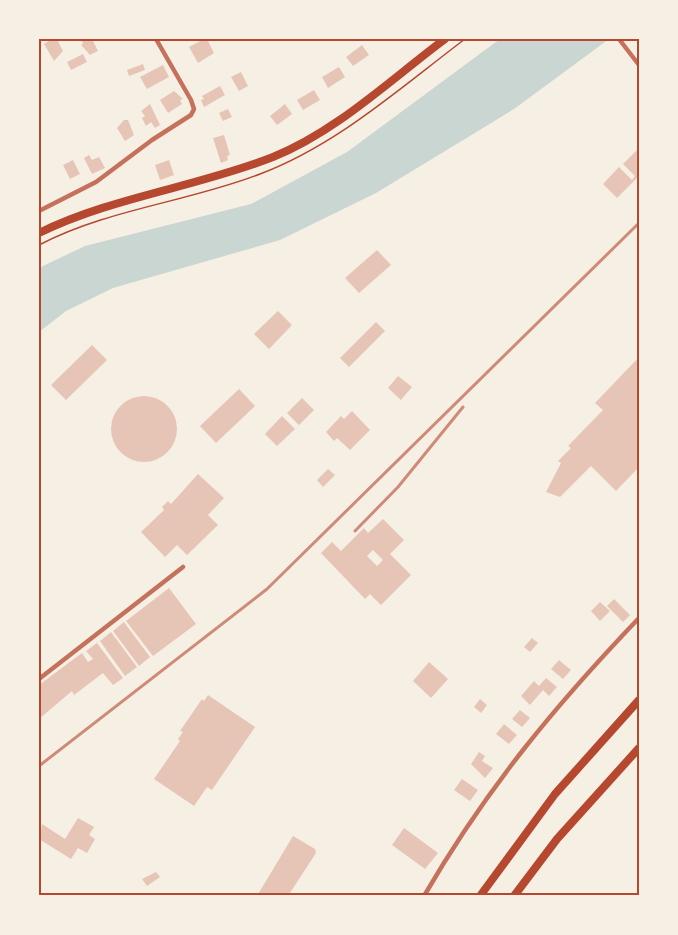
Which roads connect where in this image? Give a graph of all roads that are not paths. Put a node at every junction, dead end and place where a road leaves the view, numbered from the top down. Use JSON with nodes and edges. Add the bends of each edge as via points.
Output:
{"nodes":[{"id":1,"x":156,"y":39,"type":"edge"},
{"id":2,"x":445,"y":39,"type":"edge"},
{"id":3,"x":620,"y":40,"type":"edge"},
{"id":4,"x":639,"y":52,"type":"edge"},
{"id":5,"x":633,"y":57,"type":"junction"},
{"id":6,"x":639,"y":65,"type":"edge"},
{"id":7,"x":39,"y":211,"type":"edge"},
{"id":8,"x":39,"y":233,"type":"edge"},
{"id":9,"x":183,"y":567,"type":"dead end"},
{"id":10,"x":639,"y":618,"type":"edge"},
{"id":11,"x":39,"y":679,"type":"edge"},
{"id":12,"x":639,"y":700,"type":"edge"},
{"id":13,"x":639,"y":748,"type":"edge"},
{"id":14,"x":424,"y":896,"type":"edge"},
{"id":15,"x":480,"y":896,"type":"edge"},
{"id":16,"x":514,"y":896,"type":"edge"}],
"edges":[{"from":1,"to":7,"type":"street","via":[[191,100],[193,111],[96,182]]},
{"from":2,"to":8,"type":"main road","via":[[351,112],[282,153],[84,215]]},
{"from":3,"to":5,"type":"street"},
{"from":4,"to":5,"type":"street"},
{"from":5,"to":6,"type":"street"},
{"from":9,"to":11,"type":"street"},
{"from":10,"to":14,"type":"street","via":[[561,702],[506,769]]},
{"from":12,"to":15,"type":"highway","via":[[548,803]]},
{"from":13,"to":16,"type":"highway","via":[[564,831]]}]}
